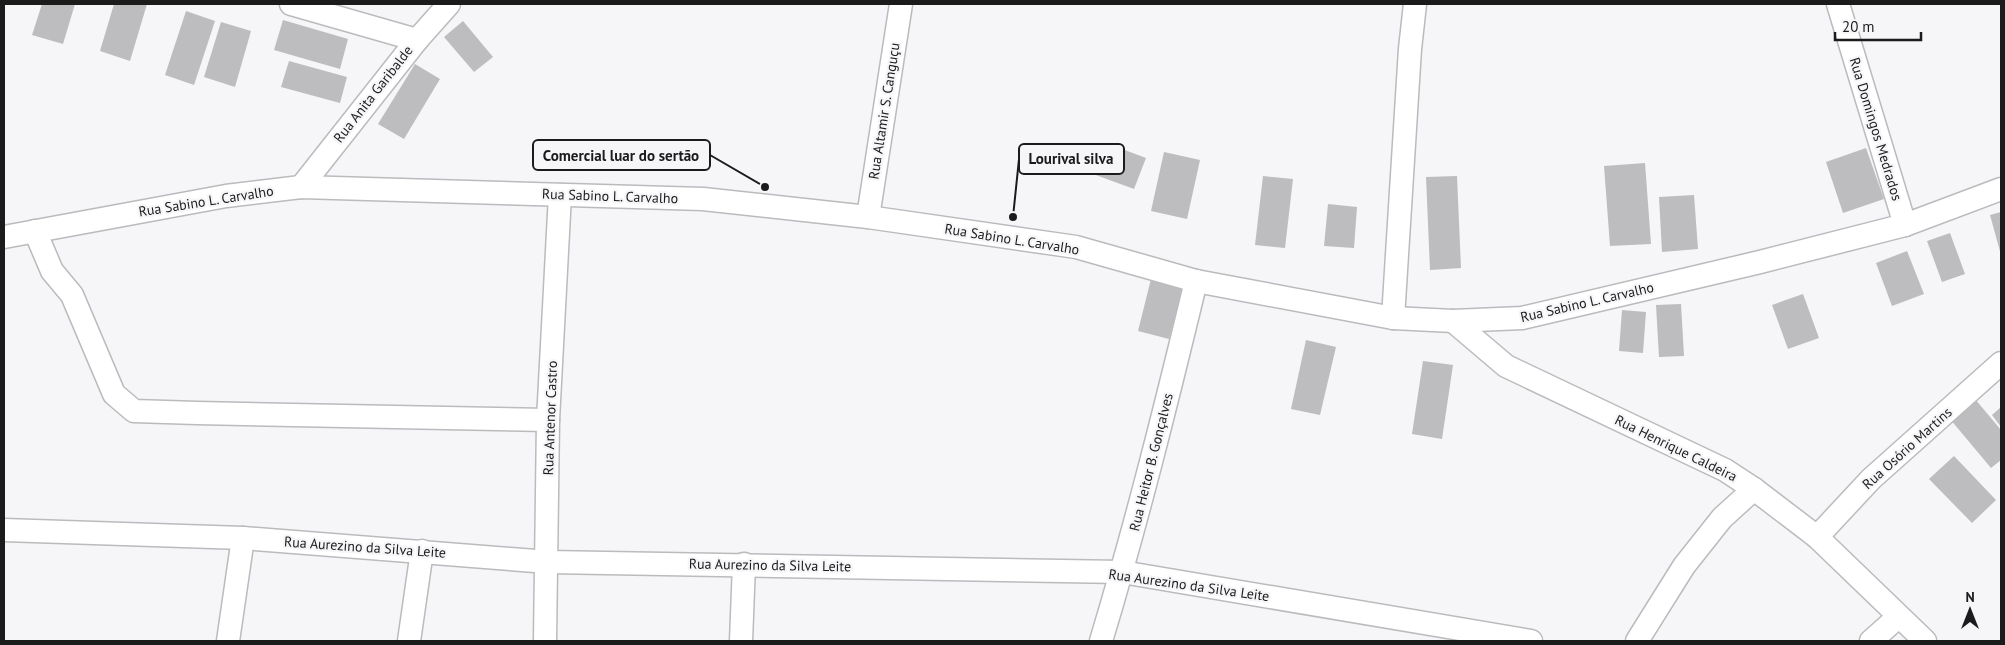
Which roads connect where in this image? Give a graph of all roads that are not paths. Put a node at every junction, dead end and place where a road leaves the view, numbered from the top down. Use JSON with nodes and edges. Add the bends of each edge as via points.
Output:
{"nodes":[{"id":1,"x":291,"y":4,"type":"edge"},
{"id":2,"x":449,"y":4,"type":"edge"},
{"id":3,"x":901,"y":4,"type":"edge"},
{"id":4,"x":1415,"y":4,"type":"edge"},
{"id":5,"x":1838,"y":4,"type":"edge"},
{"id":6,"x":417,"y":40,"type":"junction"},
{"id":7,"x":301,"y":187,"type":"junction"},
{"id":8,"x":2001,"y":189,"type":"edge"},
{"id":9,"x":560,"y":195,"type":"junction"},
{"id":10,"x":868,"y":218,"type":"junction"},
{"id":11,"x":1905,"y":225,"type":"junction"},
{"id":12,"x":35,"y":231,"type":"junction"},
{"id":13,"x":4,"y":237,"type":"edge"},
{"id":14,"x":1196,"y":281,"type":"junction"},
{"id":15,"x":1393,"y":318,"type":"junction"},
{"id":16,"x":1453,"y":321,"type":"junction"},
{"id":17,"x":2001,"y":363,"type":"edge"},
{"id":18,"x":548,"y":420,"type":"junction"},
{"id":19,"x":1754,"y":488,"type":"junction"},
{"id":20,"x":4,"y":530,"type":"edge"},
{"id":21,"x":1817,"y":537,"type":"junction"},
{"id":22,"x":243,"y":538,"type":"junction"},
{"id":23,"x":422,"y":551,"type":"junction"},
{"id":24,"x":548,"y":562,"type":"junction"},
{"id":25,"x":744,"y":564,"type":"junction"},
{"id":26,"x":1122,"y":572,"type":"junction"},
{"id":27,"x":1898,"y":617,"type":"junction"},
{"id":28,"x":228,"y":641,"type":"edge"},
{"id":29,"x":409,"y":641,"type":"edge"},
{"id":30,"x":546,"y":641,"type":"edge"},
{"id":31,"x":741,"y":641,"type":"edge"},
{"id":32,"x":1102,"y":641,"type":"edge"},
{"id":33,"x":1531,"y":641,"type":"edge"},
{"id":34,"x":1638,"y":641,"type":"edge"},
{"id":35,"x":1871,"y":641,"type":"edge"},
{"id":36,"x":1924,"y":641,"type":"edge"}],
"edges":[{"from":1,"to":6,"type":"street"},
{"from":2,"to":6,"type":"street","name":"Rua Anita Garibalde"},
{"from":3,"to":10,"type":"street","name":"Rua Altamir S. Canguçu"},
{"from":4,"to":15,"type":"street"},
{"from":5,"to":11,"type":"street","name":"Rua Domingos Medrados"},
{"from":6,"to":7,"type":"street","name":"Rua Anita Garibalde"},
{"from":7,"to":9,"type":"street","name":"Rua Sabino L. Carvalho"},
{"from":7,"to":12,"type":"street","name":"Rua Sabino L. Carvalho","via":[[226,196]]},
{"from":8,"to":11,"type":"street","name":"Rua Sabino L. Carvalho"},
{"from":9,"to":10,"type":"street","name":"Rua Sabino L. Carvalho","via":[[703,199]]},
{"from":9,"to":18,"type":"street","name":"Rua Antenor Castro"},
{"from":10,"to":14,"type":"street","name":"Rua Sabino L. Carvalho","via":[[1076,247]]},
{"from":11,"to":16,"type":"street","name":"Rua Sabino L. Carvalho","via":[[1522,318]]},
{"from":12,"to":13,"type":"street","name":"Rua Sabino L. Carvalho"},
{"from":12,"to":18,"type":"street","via":[[52,271],[72,295],[114,394],[134,410]]},
{"from":14,"to":15,"type":"street","name":"Rua Sabino L. Carvalho"},
{"from":14,"to":26,"type":"street","name":"Rua Heitor B. Gonçalves"},
{"from":15,"to":16,"type":"street","name":"Rua Sabino L. Carvalho"},
{"from":16,"to":19,"type":"street","name":"Rua Henrique Caldeira","via":[[1506,366],[1725,470]]},
{"from":17,"to":21,"type":"street","name":"Rua Osório Martins","via":[[1871,478]]},
{"from":18,"to":24,"type":"street","name":"Rua Antenor Castro"},
{"from":19,"to":21,"type":"street","name":"Rua Henrique Caldeira"},
{"from":19,"to":34,"type":"street","via":[[1722,518],[1684,566]]},
{"from":20,"to":22,"type":"street","name":"Rua Aurezino da Silva Leite"},
{"from":21,"to":27,"type":"street","name":"Rua Henrique Caldeira"},
{"from":22,"to":23,"type":"street","name":"Rua Aurezino da Silva Leite"},
{"from":22,"to":28,"type":"street"},
{"from":23,"to":24,"type":"street","name":"Rua Aurezino da Silva Leite"},
{"from":23,"to":29,"type":"street"},
{"from":24,"to":25,"type":"street","name":"Rua Aurezino da Silva Leite"},
{"from":24,"to":30,"type":"street","name":"Rua Antenor Castro"},
{"from":25,"to":26,"type":"street","name":"Rua Aurezino da Silva Leite"},
{"from":25,"to":31,"type":"street"},
{"from":26,"to":32,"type":"street","name":"Rua Heitor B. Gonçalves"},
{"from":26,"to":33,"type":"street","name":"Rua Aurezino da Silva Leite"},
{"from":27,"to":35,"type":"street"},
{"from":27,"to":36,"type":"street","name":"Rua Henrique Caldeira"}]}
